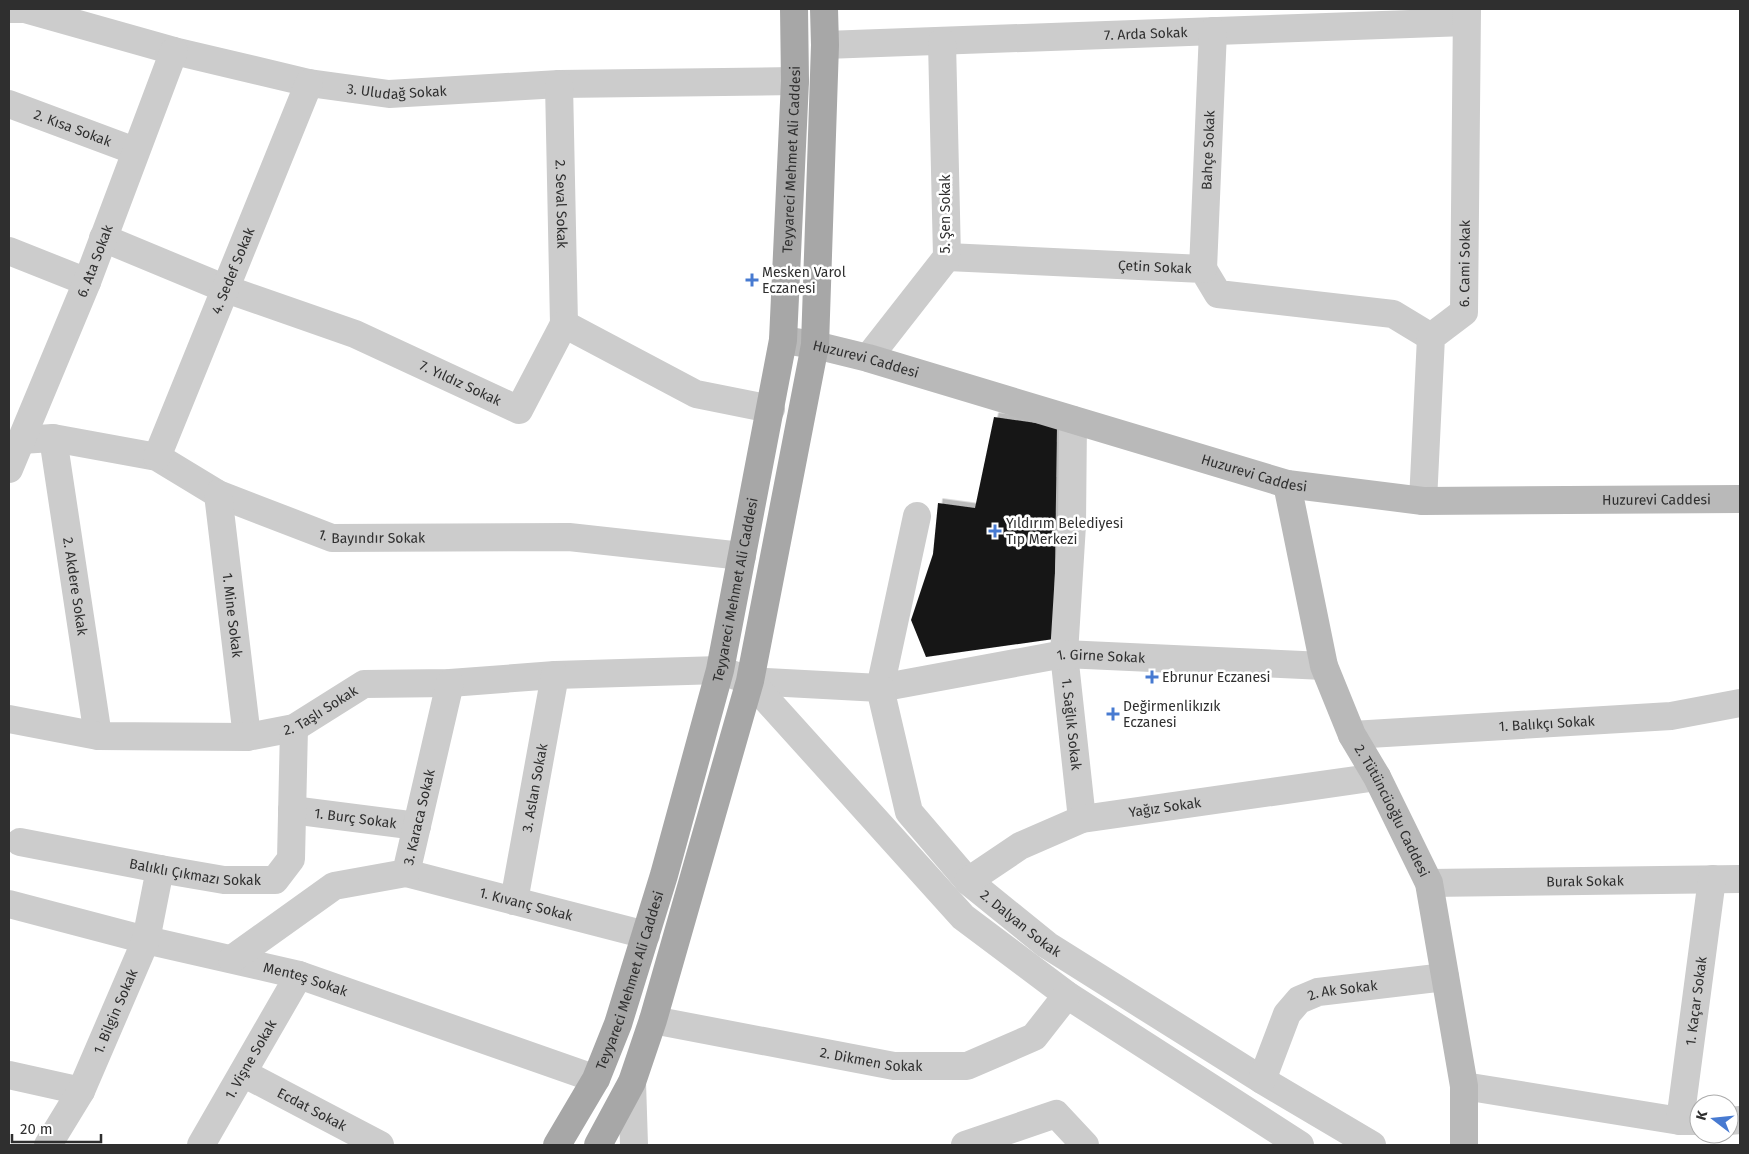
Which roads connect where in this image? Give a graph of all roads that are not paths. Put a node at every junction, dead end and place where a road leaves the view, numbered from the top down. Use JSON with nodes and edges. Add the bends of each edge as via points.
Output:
{"nodes":[{"id":1,"x":9,"y":9,"type":"edge"},
{"id":2,"x":794,"y":9,"type":"edge"},
{"id":3,"x":824,"y":9,"type":"edge"},
{"id":4,"x":835,"y":9,"type":"edge"},
{"id":5,"x":1467,"y":15,"type":"edge"},
{"id":6,"x":1214,"y":31,"type":"junction"},
{"id":7,"x":942,"y":42,"type":"junction"},
{"id":8,"x":825,"y":45,"type":"junction"},
{"id":9,"x":174,"y":51,"type":"junction"},
{"id":10,"x":795,"y":81,"type":"junction"},
{"id":11,"x":310,"y":83,"type":"junction"},
{"id":12,"x":559,"y":84,"type":"junction"},
{"id":13,"x":9,"y":104,"type":"edge"},
{"id":14,"x":135,"y":152,"type":"junction"},
{"id":15,"x":103,"y":238,"type":"junction"},
{"id":16,"x":9,"y":251,"type":"edge"},
{"id":17,"x":947,"y":257,"type":"junction"},
{"id":18,"x":1203,"y":269,"type":"junction"},
{"id":19,"x":87,"y":282,"type":"junction"},
{"id":20,"x":226,"y":289,"type":"junction"},
{"id":21,"x":564,"y":324,"type":"junction"},
{"id":22,"x":1431,"y":337,"type":"junction"},
{"id":23,"x":783,"y":340,"type":"junction"},
{"id":24,"x":815,"y":345,"type":"junction"},
{"id":25,"x":868,"y":358,"type":"junction"},
{"id":26,"x":771,"y":408,"type":"junction"},
{"id":27,"x":1073,"y":420,"type":"junction"},
{"id":28,"x":53,"y":438,"type":"junction"},
{"id":29,"x":22,"y":440,"type":"junction"},
{"id":30,"x":157,"y":457,"type":"junction"},
{"id":31,"x":9,"y":469,"type":"edge"},
{"id":32,"x":1287,"y":484,"type":"junction"},
{"id":33,"x":218,"y":494,"type":"junction"},
{"id":34,"x":1740,"y":499,"type":"edge"},
{"id":35,"x":1423,"y":501,"type":"junction"},
{"id":36,"x":917,"y":516,"type":"dead end"},
{"id":37,"x":742,"y":556,"type":"junction"},
{"id":38,"x":1064,"y":654,"type":"junction"},
{"id":39,"x":1324,"y":666,"type":"junction"},
{"id":40,"x":720,"y":670,"type":"junction"},
{"id":41,"x":555,"y":675,"type":"junction"},
{"id":42,"x":750,"y":681,"type":"junction"},
{"id":43,"x":450,"y":683,"type":"junction"},
{"id":44,"x":880,"y":688,"type":"junction"},
{"id":45,"x":1740,"y":703,"type":"edge"},
{"id":46,"x":9,"y":720,"type":"edge"},
{"id":47,"x":294,"y":728,"type":"junction"},
{"id":48,"x":1352,"y":735,"type":"junction"},
{"id":49,"x":98,"y":736,"type":"junction"},
{"id":50,"x":247,"y":737,"type":"junction"},
{"id":51,"x":1377,"y":777,"type":"junction"},
{"id":52,"x":292,"y":810,"type":"junction"},
{"id":53,"x":1082,"y":818,"type":"junction"},
{"id":54,"x":417,"y":826,"type":"junction"},
{"id":55,"x":20,"y":842,"type":"dead end"},
{"id":56,"x":160,"y":869,"type":"junction"},
{"id":57,"x":406,"y":873,"type":"junction"},
{"id":58,"x":1712,"y":879,"type":"junction"},
{"id":59,"x":1740,"y":879,"type":"edge"},
{"id":60,"x":968,"y":881,"type":"junction"},
{"id":61,"x":1429,"y":883,"type":"junction"},
{"id":62,"x":514,"y":901,"type":"junction"},
{"id":63,"x":9,"y":904,"type":"edge"},
{"id":64,"x":646,"y":935,"type":"junction"},
{"id":65,"x":146,"y":940,"type":"junction"},
{"id":66,"x":232,"y":959,"type":"junction"},
{"id":67,"x":299,"y":975,"type":"junction"},
{"id":68,"x":1445,"y":977,"type":"junction"},
{"id":69,"x":1066,"y":995,"type":"junction"},
{"id":70,"x":653,"y":1020,"type":"junction"},
{"id":71,"x":243,"y":1073,"type":"junction"},
{"id":72,"x":9,"y":1075,"type":"edge"},
{"id":73,"x":596,"y":1079,"type":"junction"},
{"id":74,"x":1262,"y":1080,"type":"junction"},
{"id":75,"x":632,"y":1082,"type":"junction"},
{"id":76,"x":1464,"y":1086,"type":"junction"},
{"id":77,"x":81,"y":1091,"type":"junction"},
{"id":78,"x":1692,"y":1094,"type":"edge"},
{"id":79,"x":1689,"y":1121,"type":"edge"},
{"id":80,"x":338,"y":1136,"type":"edge"},
{"id":81,"x":48,"y":1145,"type":"edge"},
{"id":82,"x":201,"y":1145,"type":"edge"},
{"id":83,"x":380,"y":1145,"type":"edge"},
{"id":84,"x":557,"y":1145,"type":"edge"},
{"id":85,"x":598,"y":1145,"type":"edge"},
{"id":86,"x":634,"y":1145,"type":"edge"},
{"id":87,"x":964,"y":1145,"type":"edge"},
{"id":88,"x":1085,"y":1145,"type":"edge"},
{"id":89,"x":1300,"y":1145,"type":"edge"},
{"id":90,"x":1372,"y":1145,"type":"edge"},
{"id":91,"x":1464,"y":1145,"type":"edge"}],
"edges":[{"from":1,"to":9,"type":"street","name":"3. Uludağ Sokak","via":[[25,9]]},
{"from":2,"to":10,"type":"main road","name":"Teyyareci Mehmet Ali Caddesi"},
{"from":3,"to":8,"type":"main road","name":"Teyyareci Mehmet Ali Caddesi"},
{"from":4,"to":8,"type":"main road"},
{"from":5,"to":6,"type":"street","name":"7. Arda Sokak"},
{"from":5,"to":22,"type":"street","name":"6. Cami Sokak","via":[[1464,312]]},
{"from":6,"to":7,"type":"street","name":"7. Arda Sokak"},
{"from":6,"to":18,"type":"street","name":"Bahçe Sokak"},
{"from":7,"to":8,"type":"street","name":"7. Arda Sokak"},
{"from":7,"to":17,"type":"street","name":"5. Şen Sokak"},
{"from":8,"to":24,"type":"main road","name":"Teyyareci Mehmet Ali Caddesi"},
{"from":9,"to":11,"type":"street","name":"3. Uludağ Sokak"},
{"from":9,"to":14,"type":"street","name":"6. Ata Sokak"},
{"from":10,"to":12,"type":"street","name":"3. Uludağ Sokak"},
{"from":10,"to":23,"type":"main road","name":"Teyyareci Mehmet Ali Caddesi"},
{"from":11,"to":12,"type":"street","name":"3. Uludağ Sokak","via":[[389,94]]},
{"from":11,"to":20,"type":"street","name":"4. Sedef Sokak"},
{"from":12,"to":21,"type":"street","name":"2. Seval Sokak"},
{"from":13,"to":14,"type":"street","name":"2. Kısa Sokak"},
{"from":14,"to":15,"type":"street","name":"6. Ata Sokak"},
{"from":15,"to":19,"type":"street","name":"6. Ata Sokak"},
{"from":15,"to":20,"type":"street","name":"7. Yıldız Sokak"},
{"from":16,"to":19,"type":"street"},
{"from":17,"to":18,"type":"street","name":"Çetin Sokak"},
{"from":17,"to":25,"type":"street","name":"5. Şen Sokak"},
{"from":18,"to":22,"type":"street","name":"Çetin Sokak","via":[[1218,294],[1393,314]]},
{"from":19,"to":29,"type":"street","name":"6. Ata Sokak"},
{"from":20,"to":21,"type":"street","name":"7. Yıldız Sokak","via":[[355,334],[519,410]]},
{"from":20,"to":30,"type":"street","name":"4. Sedef Sokak"},
{"from":21,"to":26,"type":"street","via":[[696,394]]},
{"from":22,"to":35,"type":"street"},
{"from":23,"to":24,"type":"street","name":"Huzurevi Caddesi"},
{"from":23,"to":26,"type":"main road","name":"Teyyareci Mehmet Ali Caddesi"},
{"from":24,"to":25,"type":"street","name":"Huzurevi Caddesi"},
{"from":24,"to":42,"type":"main road","name":"Teyyareci Mehmet Ali Caddesi"},
{"from":25,"to":27,"type":"street","name":"Huzurevi Caddesi"},
{"from":26,"to":37,"type":"main road","name":"Teyyareci Mehmet Ali Caddesi"},
{"from":27,"to":32,"type":"street","name":"Huzurevi Caddesi"},
{"from":27,"to":38,"type":"street","name":"1. Sağlık Sokak","via":[[1072,525]]},
{"from":28,"to":29,"type":"street","name":"1. Bayındır Sokak"},
{"from":28,"to":30,"type":"street","name":"1. Bayındır Sokak"},
{"from":28,"to":49,"type":"street","name":"2. Akdere Sokak"},
{"from":29,"to":31,"type":"street","name":"6. Ata Sokak"},
{"from":30,"to":33,"type":"street","name":"1. Bayındır Sokak"},
{"from":32,"to":35,"type":"street","name":"Huzurevi Caddesi"},
{"from":32,"to":39,"type":"street","name":"2. Tütüncüoğlu Caddesi"},
{"from":33,"to":37,"type":"street","name":"1. Bayındır Sokak","via":[[332,538],[569,537]]},
{"from":33,"to":50,"type":"street","name":"1. Mine Sokak"},
{"from":34,"to":35,"type":"street","name":"Huzurevi Caddesi"},
{"from":36,"to":44,"type":"street"},
{"from":37,"to":40,"type":"main road","name":"Teyyareci Mehmet Ali Caddesi"},
{"from":38,"to":39,"type":"street","name":"1. Girne Sokak"},
{"from":38,"to":44,"type":"street","name":"1. Girne Sokak"},
{"from":38,"to":53,"type":"street","name":"1. Sağlık Sokak"},
{"from":39,"to":48,"type":"street","name":"2. Tütüncüoğlu Caddesi"},
{"from":40,"to":41,"type":"street","name":"2. Taşlı Sokak"},
{"from":40,"to":42,"type":"street"},
{"from":40,"to":64,"type":"main road","name":"Teyyareci Mehmet Ali Caddesi"},
{"from":41,"to":43,"type":"street","name":"2. Taşlı Sokak"},
{"from":41,"to":62,"type":"street","name":"3. Aslan Sokak"},
{"from":42,"to":44,"type":"street"},
{"from":42,"to":69,"type":"street","via":[[963,917]]},
{"from":42,"to":70,"type":"main road","name":"Teyyareci Mehmet Ali Caddesi"},
{"from":43,"to":47,"type":"street","name":"2. Taşlı Sokak","via":[[364,684]]},
{"from":43,"to":54,"type":"street","name":"3. Karaca Sokak"},
{"from":44,"to":60,"type":"street","name":"2. Dalyan Sokak","via":[[909,812]]},
{"from":45,"to":48,"type":"street","name":"1. Balıkçı Sokak","via":[[1671,716]]},
{"from":46,"to":49,"type":"street","name":"2. Taşlı Sokak"},
{"from":47,"to":50,"type":"street","name":"2. Taşlı Sokak"},
{"from":47,"to":52,"type":"street","name":"Balıklı Çıkmazı Sokak"},
{"from":48,"to":51,"type":"street","name":"2. Tütüncüoğlu Caddesi"},
{"from":49,"to":50,"type":"street","name":"2. Taşlı Sokak"},
{"from":51,"to":53,"type":"street","name":"Yağız Sokak"},
{"from":51,"to":61,"type":"street","name":"2. Tütüncüoğlu Caddesi"},
{"from":52,"to":54,"type":"street","name":"1. Burç Sokak"},
{"from":52,"to":56,"type":"street","name":"Balıklı Çıkmazı Sokak","via":[[291,859],[275,880],[224,880]]},
{"from":53,"to":60,"type":"street","name":"Yağız Sokak","via":[[1020,846]]},
{"from":54,"to":57,"type":"street","name":"3. Karaca Sokak"},
{"from":55,"to":56,"type":"street","name":"Balıklı Çıkmazı Sokak"},
{"from":56,"to":65,"type":"street","name":"1. Bilgin Sokak"},
{"from":57,"to":62,"type":"street","name":"1. Kıvanç Sokak"},
{"from":57,"to":66,"type":"street","name":"3. Karaca Sokak","via":[[334,886]]},
{"from":58,"to":59,"type":"street","name":"Burak Sokak"},
{"from":58,"to":61,"type":"street","name":"Burak Sokak"},
{"from":58,"to":78,"type":"street","name":"1. Kaçar Sokak"},
{"from":60,"to":74,"type":"street","name":"2. Dalyan Sokak","via":[[1047,946]]},
{"from":61,"to":68,"type":"street","name":"2. Tütüncüoğlu Caddesi"},
{"from":62,"to":64,"type":"street","name":"1. Kıvanç Sokak"},
{"from":63,"to":65,"type":"street","name":"Menteş Sokak"},
{"from":64,"to":73,"type":"main road","name":"Teyyareci Mehmet Ali Caddesi","via":[[618,1024]]},
{"from":65,"to":66,"type":"street","name":"Menteş Sokak"},
{"from":65,"to":77,"type":"street","name":"1. Bilgin Sokak"},
{"from":66,"to":67,"type":"street","name":"Menteş Sokak"},
{"from":67,"to":71,"type":"street","name":"1. Vişne Sokak"},
{"from":67,"to":73,"type":"street","name":"Menteş Sokak"},
{"from":68,"to":74,"type":"street","name":"2. Ak Sokak","via":[[1318,992],[1299,1000],[1287,1014]]},
{"from":68,"to":76,"type":"street","name":"2. Tütüncüoğlu Caddesi"},
{"from":69,"to":70,"type":"street","name":"2. Dikmen Sokak","via":[[1034,1037],[967,1066],[894,1066]]},
{"from":69,"to":89,"type":"street"},
{"from":70,"to":75,"type":"main road","name":"Teyyareci Mehmet Ali Caddesi"},
{"from":71,"to":80,"type":"street","name":"Ecdat Sokak"},
{"from":71,"to":82,"type":"street","name":"1. Vişne Sokak"},
{"from":72,"to":77,"type":"street"},
{"from":73,"to":84,"type":"main road","name":"Teyyareci Mehmet Ali Caddesi"},
{"from":74,"to":90,"type":"street","name":"2. Dalyan Sokak"},
{"from":75,"to":85,"type":"main road","name":"Teyyareci Mehmet Ali Caddesi"},
{"from":75,"to":86,"type":"street"},
{"from":76,"to":79,"type":"street"},
{"from":76,"to":91,"type":"street","name":"2. Tütüncüoğlu Caddesi"},
{"from":77,"to":81,"type":"street","name":"1. Bilgin Sokak"},
{"from":80,"to":83,"type":"street","name":"Ecdat Sokak"},
{"from":87,"to":88,"type":"street","via":[[1056,1114]]}]}
